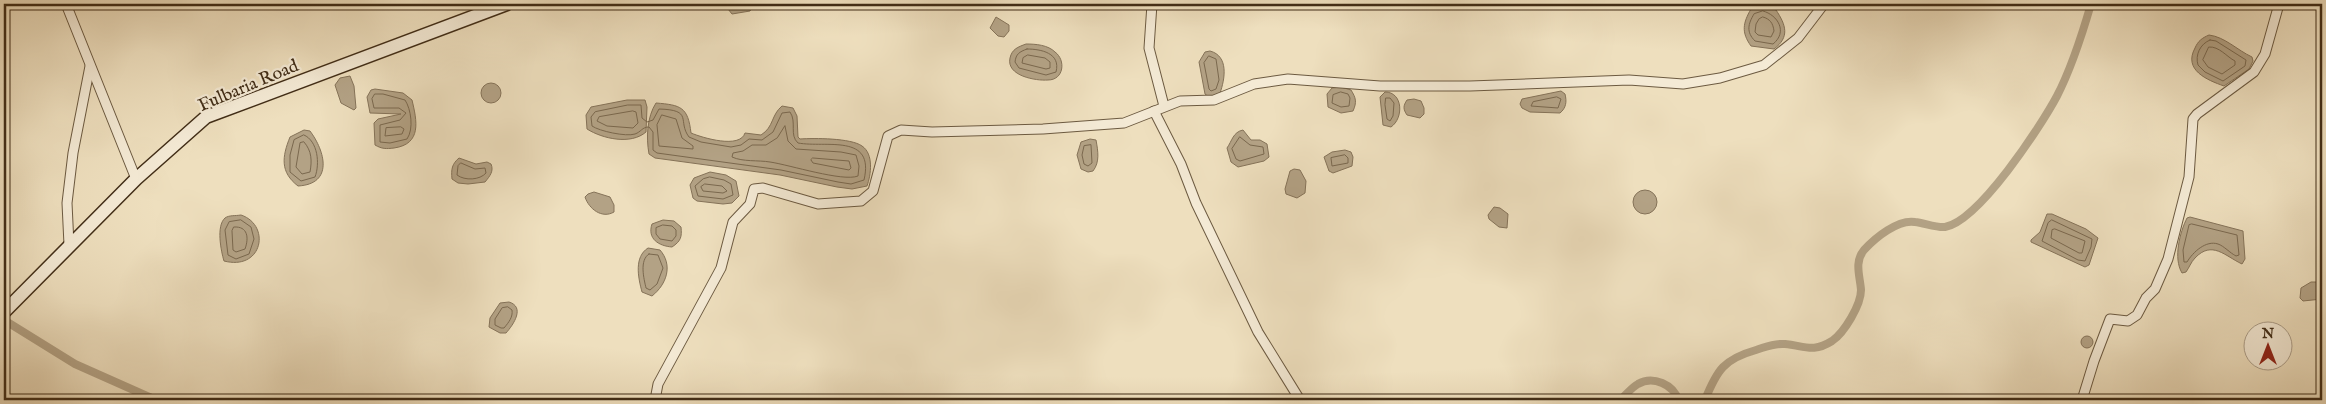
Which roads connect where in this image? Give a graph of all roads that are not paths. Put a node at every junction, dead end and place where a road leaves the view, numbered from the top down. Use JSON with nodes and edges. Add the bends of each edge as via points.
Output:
{"nodes":[{"id":1,"x":66,"y":4,"type":"edge"},
{"id":2,"x":507,"y":4,"type":"edge"},
{"id":3,"x":1152,"y":4,"type":"edge"},
{"id":4,"x":1824,"y":4,"type":"edge"},
{"id":5,"x":2279,"y":4,"type":"edge"},
{"id":6,"x":90,"y":66,"type":"junction"},
{"id":7,"x":1164,"y":106,"type":"junction"},
{"id":8,"x":1154,"y":111,"type":"junction"},
{"id":9,"x":136,"y":179,"type":"junction"},
{"id":10,"x":69,"y":245,"type":"junction"},
{"id":11,"x":4,"y":312,"type":"edge"},
{"id":12,"x":655,"y":400,"type":"edge"},
{"id":13,"x":1300,"y":400,"type":"edge"},
{"id":14,"x":2082,"y":400,"type":"edge"}],
"edges":[{"from":1,"to":6,"type":"street"},
{"from":2,"to":9,"type":"main road","name":"Fulbaria Road","via":[[206,117]]},
{"from":3,"to":7,"type":"street","via":[[1149,48]]},
{"from":4,"to":7,"type":"street","via":[[1798,38],[1764,65],[1684,84],[1630,80],[1489,86],[1380,86],[1288,78],[1254,84],[1214,100],[1180,101]]},
{"from":5,"to":14,"type":"street","via":[[2265,54],[2254,72],[2193,119],[2189,177],[2168,259],[2155,289],[2137,315],[2128,321],[2110,319]]},
{"from":6,"to":9,"type":"street"},
{"from":6,"to":10,"type":"street","via":[[67,204]]},
{"from":7,"to":8,"type":"street"},
{"from":8,"to":12,"type":"street","via":[[1124,123],[1043,129],[901,130],[888,136],[873,191],[861,201],[818,204],[763,188],[754,189],[750,204],[733,222],[721,268],[658,384]]},
{"from":8,"to":13,"type":"street","via":[[1258,332]]},
{"from":9,"to":10,"type":"main road","name":"Fulbaria Road"},
{"from":10,"to":11,"type":"main road","name":"Fulbaria Road"}]}
